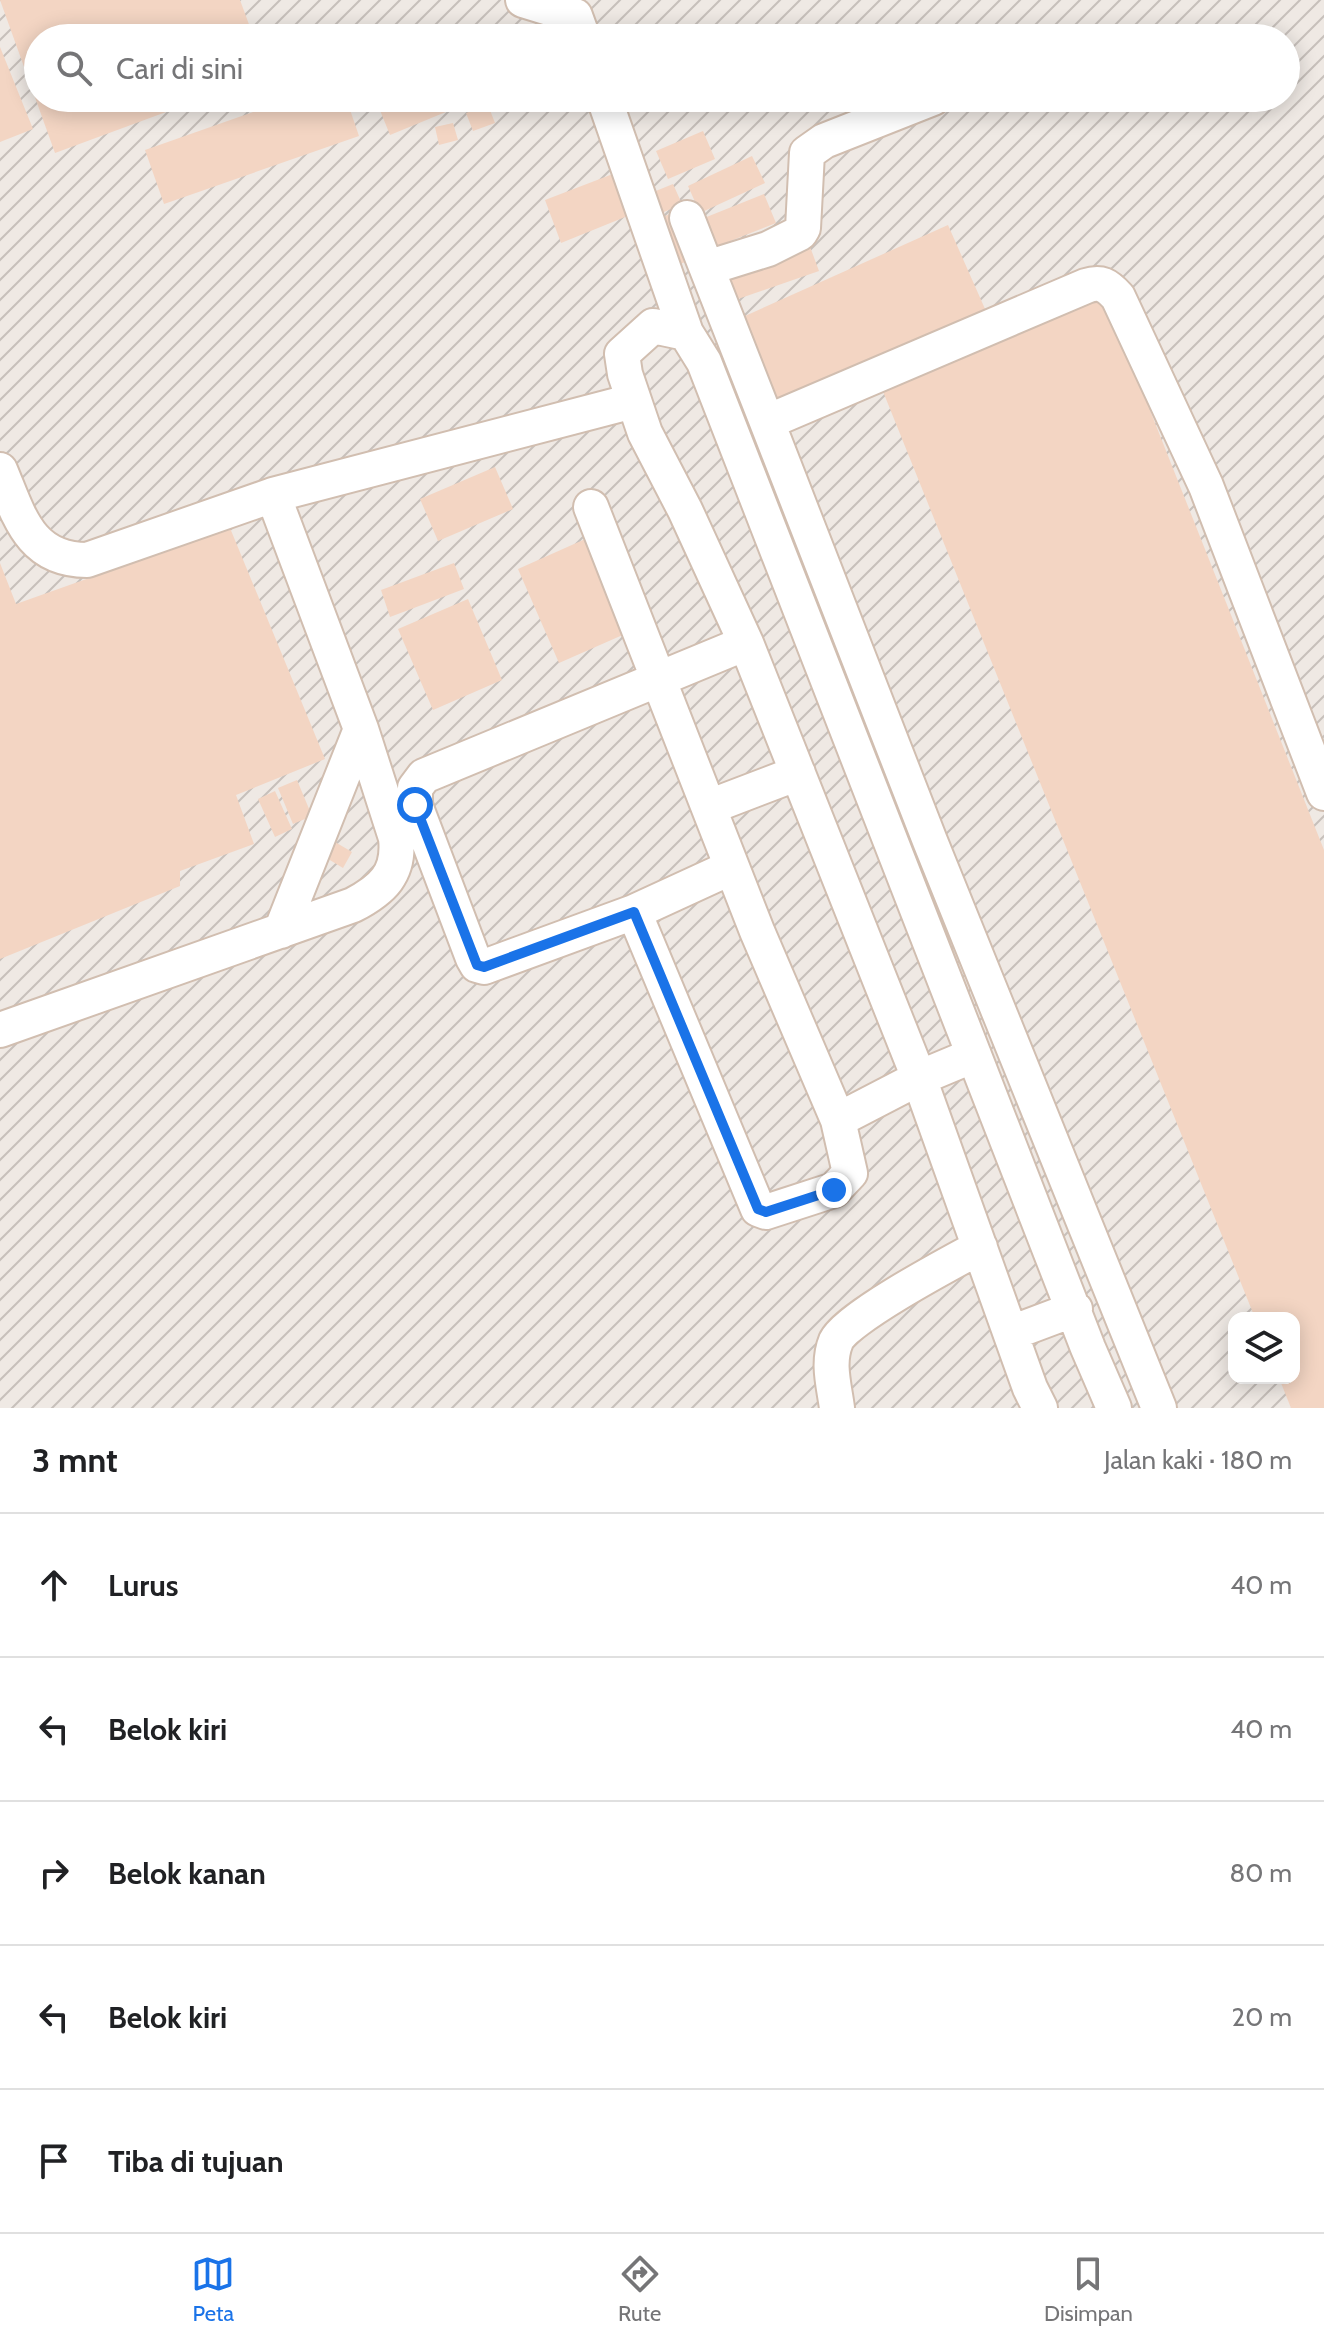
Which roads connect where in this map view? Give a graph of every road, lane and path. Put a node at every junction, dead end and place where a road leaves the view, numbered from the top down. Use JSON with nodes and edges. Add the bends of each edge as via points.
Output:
{"nodes":[{"id":1,"x":569,"y":24,"type":"edge"},
{"id":2,"x":578,"y":24,"type":"edge"},
{"id":3,"x":602,"y":112,"type":"edge"},
{"id":4,"x":609,"y":112,"type":"edge"},
{"id":5,"x":898,"y":112,"type":"edge"},
{"id":6,"x":687,"y":218,"type":"dead end"},
{"id":7,"x":707,"y":268,"type":"junction"},
{"id":8,"x":682,"y":332,"type":"junction"},
{"id":9,"x":633,"y":401,"type":"junction"},
{"id":10,"x":767,"y":422,"type":"junction"},
{"id":11,"x":0,"y":470,"type":"edge"},
{"id":12,"x":273,"y":495,"type":"junction"},
{"id":13,"x":591,"y":507,"type":"dead end"},
{"id":14,"x":746,"y":643,"type":"junction"},
{"id":15,"x":659,"y":679,"type":"junction"},
{"id":16,"x":361,"y":729,"type":"junction"},
{"id":17,"x":798,"y":773,"type":"junction"},
{"id":18,"x":1324,"y":793,"type":"edge"},
{"id":19,"x":709,"y":807,"type":"junction"},
{"id":20,"x":732,"y":867,"type":"junction"},
{"id":21,"x":634,"y":912,"type":"junction"},
{"id":22,"x":281,"y":931,"type":"junction"},
{"id":23,"x":0,"y":1030,"type":"edge"},
{"id":24,"x":974,"y":1055,"type":"junction"},
{"id":25,"x":919,"y":1078,"type":"junction"},
{"id":26,"x":838,"y":1120,"type":"junction"},
{"id":27,"x":980,"y":1247,"type":"junction"},
{"id":28,"x":1075,"y":1309,"type":"junction"},
{"id":29,"x":1011,"y":1333,"type":"junction"},
{"id":30,"x":837,"y":1408,"type":"edge"},
{"id":31,"x":1040,"y":1408,"type":"edge"},
{"id":32,"x":1114,"y":1408,"type":"edge"},
{"id":33,"x":1159,"y":1408,"type":"edge"}],
"edges":[{"from":1,"to":2,"type":"lane","via":[[523,0],[575,16]]},
{"from":3,"to":8,"type":"lane"},
{"from":4,"to":8,"type":"lane"},
{"from":5,"to":7,"type":"lane","via":[[807,153],[800,233]]},
{"from":6,"to":7,"type":"lane"},
{"from":7,"to":10,"type":"lane"},
{"from":8,"to":9,"type":"lane","via":[[653,326],[622,354]]},
{"from":8,"to":24,"type":"lane","via":[[704,362]]},
{"from":9,"to":12,"type":"lane"},
{"from":9,"to":14,"type":"lane"},
{"from":10,"to":18,"type":"lane","via":[[1076,290],[1107,285],[1118,297],[1206,486]]},
{"from":10,"to":33,"type":"lane"},
{"from":11,"to":12,"type":"lane","via":[[35,540],[68,560],[87,560]]},
{"from":12,"to":16,"type":"lane"},
{"from":13,"to":15,"type":"lane"},
{"from":14,"to":15,"type":"lane"},
{"from":14,"to":17,"type":"lane"},
{"from":15,"to":19,"type":"lane"},
{"from":15,"to":21,"type":"lane","via":[[424,776],[415,788],[415,805],[477,965],[484,967]]},
{"from":16,"to":22,"type":"lane"},
{"from":16,"to":22,"type":"lane","via":[[398,857],[378,892]]},
{"from":17,"to":19,"type":"lane"},
{"from":17,"to":25,"type":"lane"},
{"from":19,"to":20,"type":"lane"},
{"from":20,"to":21,"type":"lane"},
{"from":20,"to":26,"type":"lane"},
{"from":21,"to":26,"type":"lane","via":[[758,1209],[766,1212],[834,1190],[850,1173]]},
{"from":22,"to":23,"type":"lane"},
{"from":24,"to":25,"type":"lane"},
{"from":24,"to":28,"type":"lane"},
{"from":25,"to":26,"type":"lane"},
{"from":25,"to":27,"type":"lane"},
{"from":27,"to":29,"type":"lane"},
{"from":27,"to":30,"type":"lane","via":[[923,1277],[837,1337],[830,1362]]},
{"from":28,"to":29,"type":"lane"},
{"from":28,"to":32,"type":"lane"},
{"from":29,"to":31,"type":"lane"}]}
